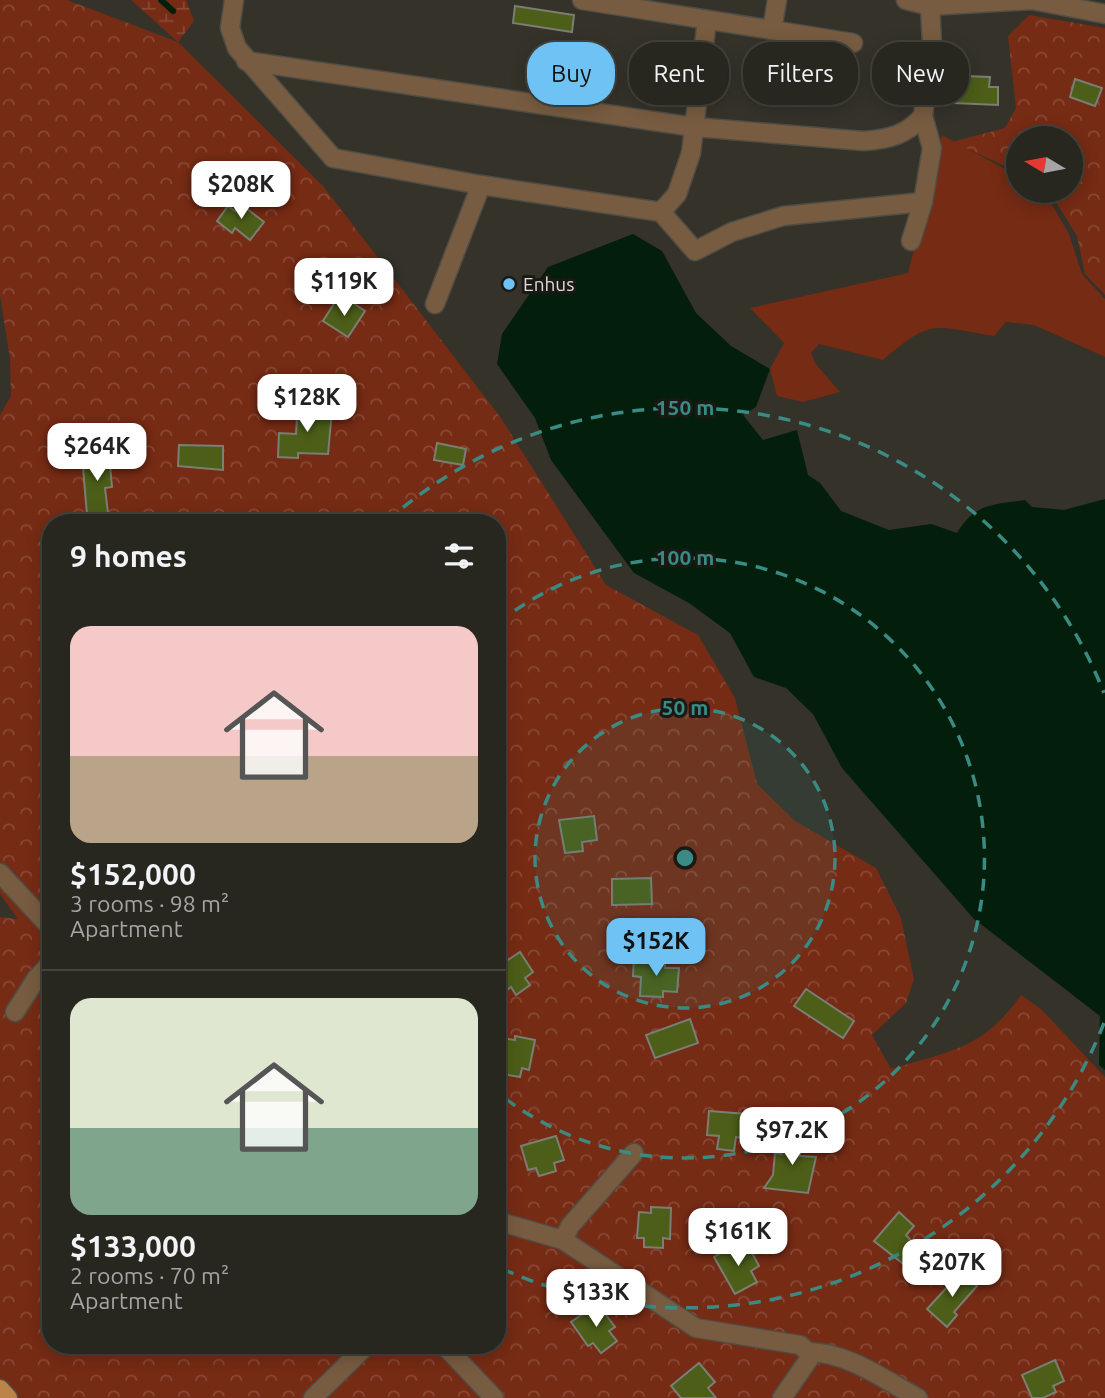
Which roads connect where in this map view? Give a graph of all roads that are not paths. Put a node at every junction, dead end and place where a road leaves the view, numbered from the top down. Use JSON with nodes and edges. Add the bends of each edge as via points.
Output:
{"nodes":[{"id":1,"x":234,"y":0,"type":"edge"},
{"id":2,"x":582,"y":0,"type":"edge"},
{"id":3,"x":777,"y":0,"type":"edge"},
{"id":4,"x":906,"y":0,"type":"edge"},
{"id":5,"x":623,"y":3,"type":"edge"},
{"id":6,"x":930,"y":6,"type":"junction"},
{"id":7,"x":1105,"y":14,"type":"edge"},
{"id":8,"x":707,"y":20,"type":"junction"},
{"id":9,"x":772,"y":30,"type":"junction"},
{"id":10,"x":847,"y":42,"type":"edge"},
{"id":11,"x":246,"y":61,"type":"junction"},
{"id":12,"x":923,"y":116,"type":"junction"},
{"id":13,"x":694,"y":127,"type":"junction"},
{"id":14,"x":481,"y":186,"type":"junction"},
{"id":15,"x":923,"y":202,"type":"junction"},
{"id":16,"x":661,"y":212,"type":"junction"},
{"id":17,"x":911,"y":242,"type":"dead end"},
{"id":18,"x":435,"y":304,"type":"dead end"},
{"id":19,"x":0,"y":873,"type":"edge"},
{"id":20,"x":42,"y":918,"type":"edge"},
{"id":21,"x":42,"y":975,"type":"edge"},
{"id":22,"x":15,"y":1012,"type":"dead end"},
{"id":23,"x":634,"y":1153,"type":"dead end"},
{"id":24,"x":506,"y":1224,"type":"edge"},
{"id":25,"x":563,"y":1240,"type":"junction"},
{"id":26,"x":808,"y":1352,"type":"junction"},
{"id":27,"x":358,"y":1354,"type":"edge"},
{"id":28,"x":453,"y":1354,"type":"edge"},
{"id":29,"x":0,"y":1389,"type":"edge"},
{"id":30,"x":8,"y":1398,"type":"edge"},
{"id":31,"x":313,"y":1398,"type":"edge"},
{"id":32,"x":494,"y":1398,"type":"edge"},
{"id":33,"x":782,"y":1398,"type":"edge"},
{"id":34,"x":918,"y":1398,"type":"edge"}],
"edges":[{"from":1,"to":11,"type":"street","via":[[232,37]]},
{"from":2,"to":5,"type":"street"},
{"from":3,"to":9,"type":"street"},
{"from":4,"to":6,"type":"street"},
{"from":5,"to":8,"type":"street"},
{"from":6,"to":7,"type":"street","via":[[1032,0]]},
{"from":6,"to":12,"type":"street","via":[[932,43]]},
{"from":8,"to":9,"type":"street"},
{"from":8,"to":13,"type":"street"},
{"from":9,"to":10,"type":"street"},
{"from":11,"to":13,"type":"street"},
{"from":11,"to":14,"type":"street","via":[[333,158]]},
{"from":12,"to":13,"type":"street","via":[[912,129],[891,139],[864,141]]},
{"from":12,"to":15,"type":"street","via":[[932,148]]},
{"from":13,"to":16,"type":"street","via":[[677,194]]},
{"from":14,"to":16,"type":"street"},
{"from":14,"to":18,"type":"street"},
{"from":15,"to":16,"type":"street","via":[[783,216],[732,232],[695,251]]},
{"from":15,"to":17,"type":"street"},
{"from":19,"to":20,"type":"street"},
{"from":21,"to":22,"type":"street"},
{"from":23,"to":25,"type":"street"},
{"from":24,"to":25,"type":"street"},
{"from":25,"to":26,"type":"street","via":[[695,1328],[772,1338],[800,1345]]},
{"from":26,"to":33,"type":"street","via":[[809,1359]]},
{"from":26,"to":34,"type":"street","via":[[860,1367]]},
{"from":27,"to":31,"type":"street"},
{"from":28,"to":32,"type":"street"},
{"from":29,"to":30,"type":"main road"}]}
